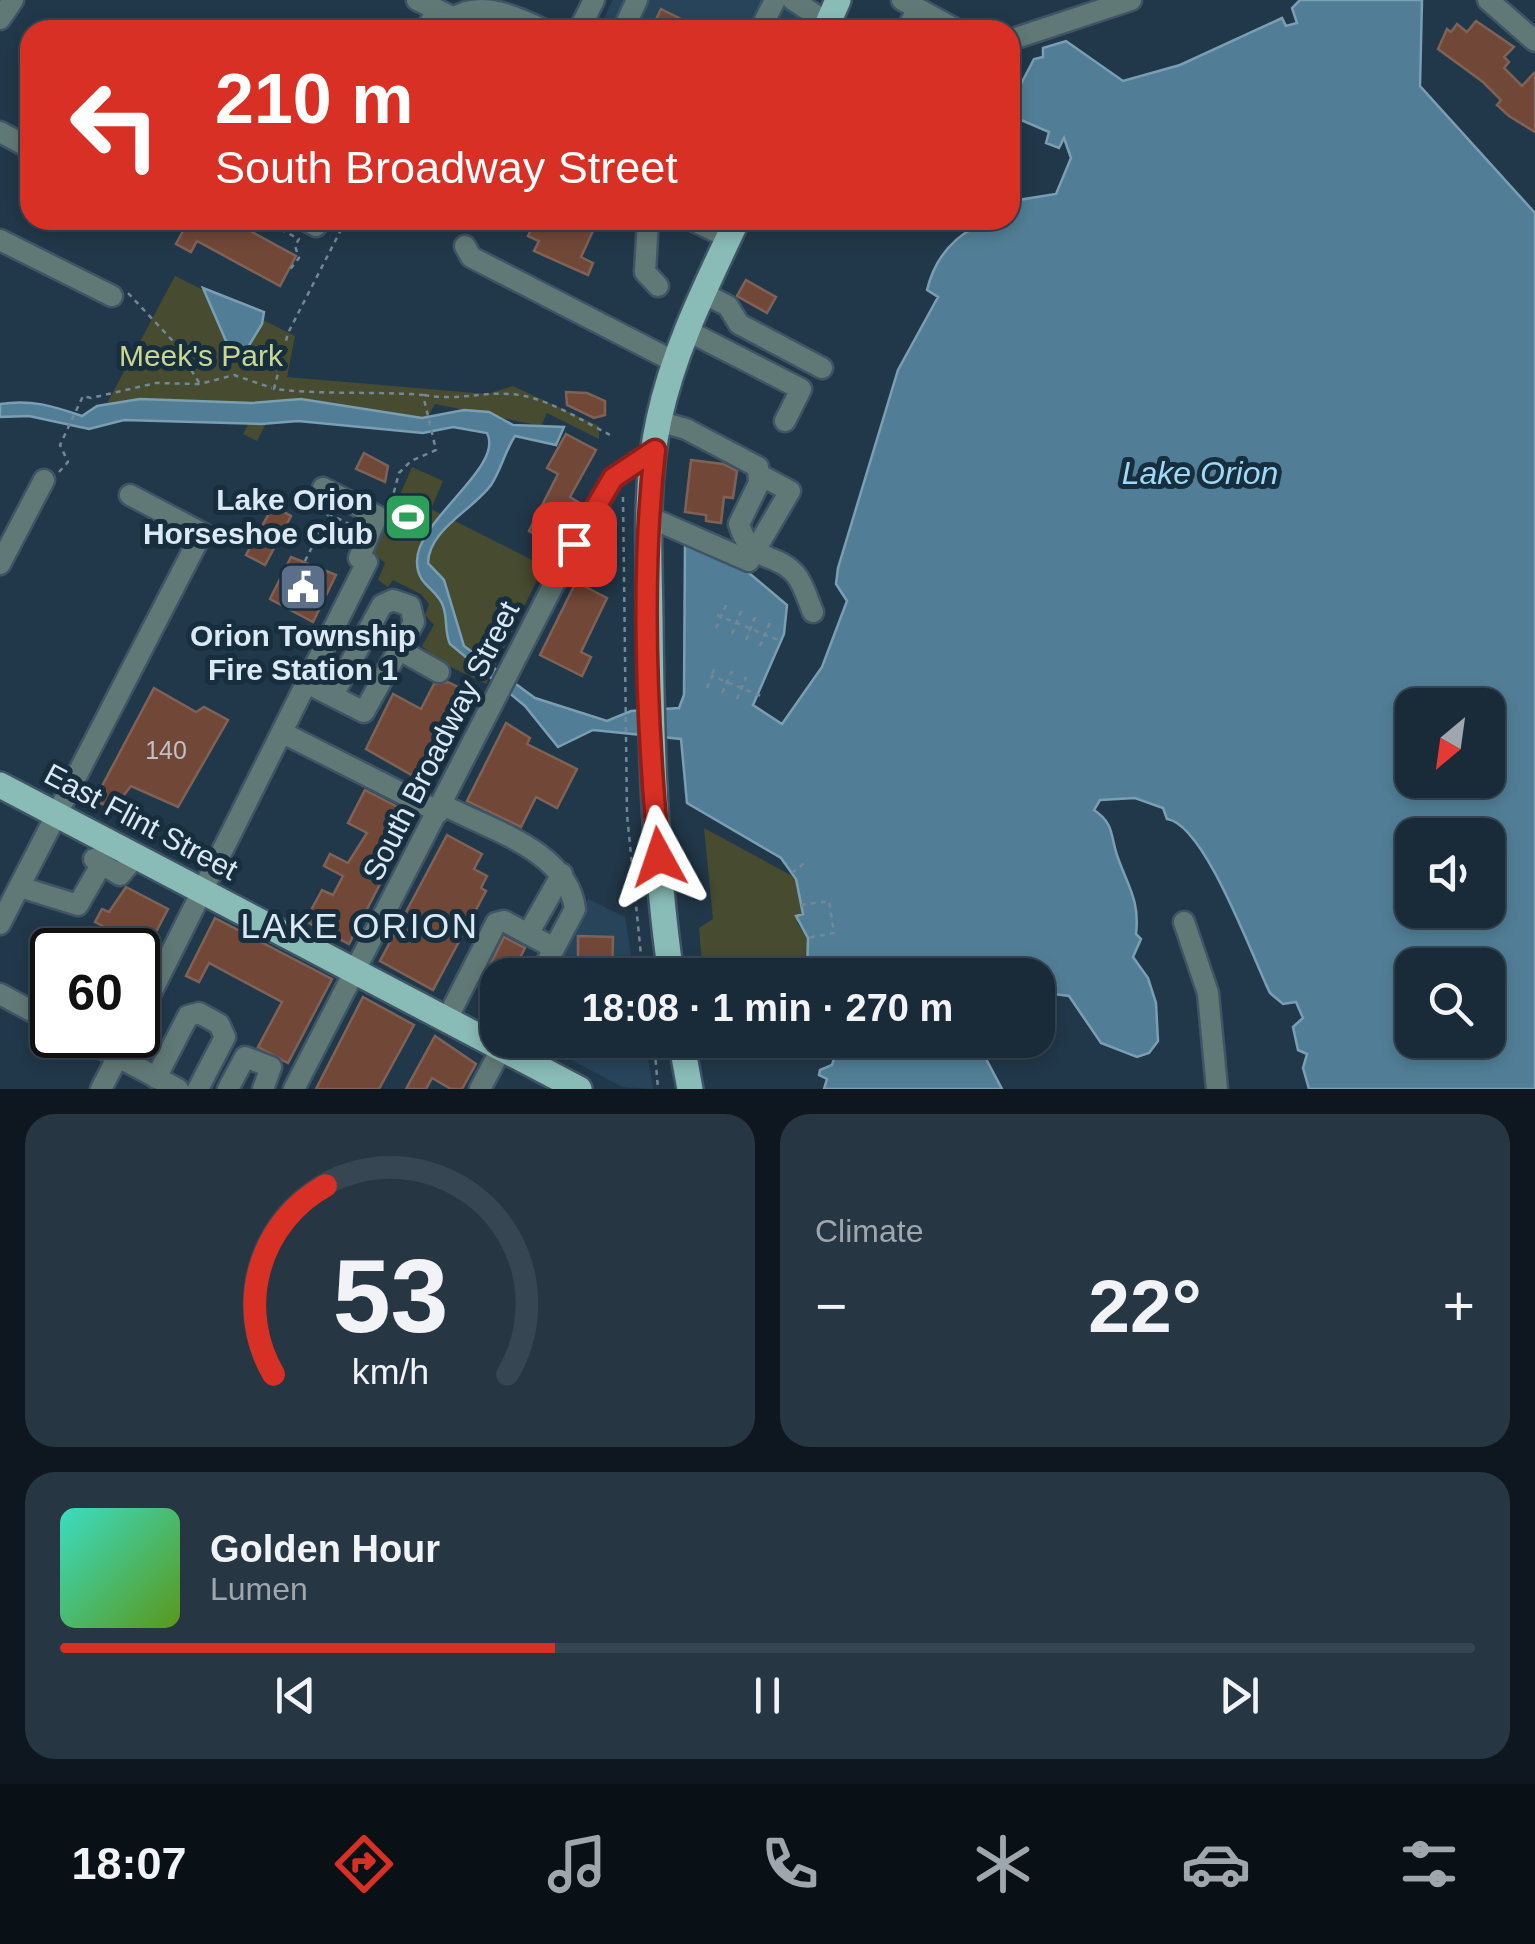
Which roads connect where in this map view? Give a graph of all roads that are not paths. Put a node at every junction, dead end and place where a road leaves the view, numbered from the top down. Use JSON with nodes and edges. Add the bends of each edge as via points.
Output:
{"nodes":[{"id":1,"x":13,"y":0,"type":"edge"},
{"id":2,"x":417,"y":0,"type":"edge"},
{"id":3,"x":792,"y":0,"type":"edge"},
{"id":4,"x":1131,"y":0,"type":"edge"},
{"id":5,"x":1488,"y":0,"type":"edge"},
{"id":6,"x":909,"y":4,"type":"edge"},
{"id":7,"x":1099,"y":5,"type":"edge"},
{"id":8,"x":446,"y":14,"type":"junction"},
{"id":9,"x":832,"y":15,"type":"edge"},
{"id":10,"x":0,"y":19,"type":"edge"},
{"id":11,"x":438,"y":20,"type":"edge"},
{"id":12,"x":458,"y":20,"type":"edge"},
{"id":13,"x":521,"y":20,"type":"edge"},
{"id":14,"x":939,"y":20,"type":"edge"},
{"id":15,"x":1020,"y":36,"type":"edge"},
{"id":16,"x":1535,"y":42,"type":"edge"},
{"id":17,"x":648,"y":230,"type":"edge"},
{"id":18,"x":733,"y":230,"type":"edge"},
{"id":19,"x":0,"y":240,"type":"edge"},
{"id":20,"x":466,"y":246,"type":"dead end"},
{"id":21,"x":658,"y":286,"type":"dead end"},
{"id":22,"x":703,"y":293,"type":"junction"},
{"id":23,"x":112,"y":296,"type":"road end"},
{"id":24,"x":739,"y":324,"type":"junction"},
{"id":25,"x":686,"y":330,"type":"junction"},
{"id":26,"x":724,"y":347,"type":"junction"},
{"id":27,"x":675,"y":362,"type":"junction"},
{"id":28,"x":822,"y":368,"type":"dead end"},
{"id":29,"x":658,"y":421,"type":"junction"},
{"id":30,"x":786,"y":421,"type":"dead end"},
{"id":31,"x":655,"y":450,"type":"junction"},
{"id":32,"x":760,"y":475,"type":"junction"},
{"id":33,"x":44,"y":480,"type":"road end"},
{"id":34,"x":130,"y":496,"type":"dead end"},
{"id":35,"x":321,"y":499,"type":"road end"},
{"id":36,"x":650,"y":518,"type":"junction"},
{"id":37,"x":754,"y":552,"type":"junction"},
{"id":38,"x":0,"y":564,"type":"edge"},
{"id":39,"x":812,"y":612,"type":"dead end"},
{"id":40,"x":398,"y":649,"type":"junction"},
{"id":41,"x":439,"y":672,"type":"dead end"},
{"id":42,"x":307,"y":682,"type":"junction"},
{"id":43,"x":332,"y":695,"type":"junction"},
{"id":44,"x":283,"y":733,"type":"junction"},
{"id":45,"x":0,"y":785,"type":"edge"},
{"id":46,"x":441,"y":809,"type":"junction"},
{"id":47,"x":56,"y":814,"type":"junction"},
{"id":48,"x":100,"y":855,"type":"junction"},
{"id":49,"x":562,"y":874,"type":"junction"},
{"id":50,"x":20,"y":886,"type":"junction"},
{"id":51,"x":205,"y":891,"type":"junction"},
{"id":52,"x":1184,"y":922,"type":"dead end"},
{"id":53,"x":0,"y":924,"type":"edge"},
{"id":54,"x":528,"y":934,"type":"junction"},
{"id":55,"x":554,"y":948,"type":"junction"},
{"id":56,"x":549,"y":958,"type":"edge"},
{"id":57,"x":670,"y":958,"type":"edge"},
{"id":58,"x":357,"y":972,"type":"junction"},
{"id":59,"x":160,"y":978,"type":"edge"},
{"id":60,"x":0,"y":994,"type":"edge"},
{"id":61,"x":30,"y":1010,"type":"edge"},
{"id":62,"x":446,"y":1018,"type":"junction"},
{"id":63,"x":480,"y":1033,"type":"edge"},
{"id":64,"x":117,"y":1058,"type":"edge"},
{"id":65,"x":120,"y":1058,"type":"edge"},
{"id":66,"x":497,"y":1058,"type":"edge"},
{"id":67,"x":527,"y":1058,"type":"edge"},
{"id":68,"x":684,"y":1058,"type":"edge"},
{"id":69,"x":156,"y":1078,"type":"junction"},
{"id":70,"x":101,"y":1089,"type":"edge"},
{"id":71,"x":178,"y":1089,"type":"edge"},
{"id":72,"x":198,"y":1089,"type":"edge"},
{"id":73,"x":228,"y":1089,"type":"edge"},
{"id":74,"x":263,"y":1089,"type":"edge"},
{"id":75,"x":294,"y":1089,"type":"edge"},
{"id":76,"x":480,"y":1089,"type":"edge"},
{"id":77,"x":578,"y":1089,"type":"edge"},
{"id":78,"x":690,"y":1089,"type":"edge"},
{"id":79,"x":1218,"y":1089,"type":"edge"}],
"edges":[{"from":1,"to":10,"type":"street"},
{"from":2,"to":8,"type":"street"},
{"from":3,"to":9,"type":"street"},
{"from":4,"to":7,"type":"street"},
{"from":5,"to":16,"type":"street"},
{"from":6,"to":14,"type":"street"},
{"from":7,"to":15,"type":"street"},
{"from":8,"to":11,"type":"street"},
{"from":8,"to":12,"type":"street"},
{"from":8,"to":13,"type":"street","via":[[480,2]]},
{"from":17,"to":21,"type":"street","via":[[646,272]]},
{"from":18,"to":22,"type":"main road"},
{"from":19,"to":23,"type":"street"},
{"from":20,"to":27,"type":"street","via":[[471,257]]},
{"from":22,"to":24,"type":"street","via":[[728,306]]},
{"from":22,"to":25,"type":"main road"},
{"from":24,"to":26,"type":"street"},
{"from":24,"to":28,"type":"street"},
{"from":25,"to":26,"type":"street"},
{"from":25,"to":27,"type":"main road"},
{"from":26,"to":30,"type":"street","via":[[801,389]]},
{"from":27,"to":29,"type":"main road"},
{"from":29,"to":31,"type":"main road"},
{"from":29,"to":32,"type":"street","via":[[686,428],[758,467]]},
{"from":31,"to":36,"type":"main road"},
{"from":31,"to":46,"type":"street","name":"South Broadway Street","via":[[613,478]]},
{"from":32,"to":37,"type":"street","via":[[739,524]]},
{"from":32,"to":37,"type":"street","via":[[790,491]]},
{"from":33,"to":38,"type":"street"},
{"from":34,"to":47,"type":"street","via":[[202,533]]},
{"from":35,"to":42,"type":"street","via":[[377,516],[359,558],[368,562]]},
{"from":36,"to":37,"type":"street","via":[[750,561]]},
{"from":36,"to":57,"type":"main road","via":[[639,704],[652,748]]},
{"from":37,"to":39,"type":"street","via":[[796,574]]},
{"from":40,"to":41,"type":"street"},
{"from":40,"to":43,"type":"street","via":[[364,712]]},
{"from":40,"to":43,"type":"street","via":[[414,616],[410,606],[393,600],[382,606]]},
{"from":42,"to":43,"type":"street"},
{"from":42,"to":44,"type":"street"},
{"from":44,"to":46,"type":"street"},
{"from":44,"to":51,"type":"street"},
{"from":45,"to":47,"type":"main road","name":"East Flint Street"},
{"from":46,"to":49,"type":"street","via":[[547,860]]},
{"from":46,"to":58,"type":"street","name":"South Broadway Street"},
{"from":47,"to":48,"type":"main road","name":"East Flint Street"},
{"from":47,"to":50,"type":"street"},
{"from":48,"to":50,"type":"street","via":[[74,906]]},
{"from":48,"to":51,"type":"main road","name":"East Flint Street"},
{"from":49,"to":54,"type":"street"},
{"from":49,"to":55,"type":"street","via":[[575,910]]},
{"from":50,"to":53,"type":"street"},
{"from":51,"to":58,"type":"main road","name":"East Flint Street"},
{"from":51,"to":59,"type":"street"},
{"from":52,"to":79,"type":"street","via":[[1208,994]]},
{"from":54,"to":55,"type":"street"},
{"from":54,"to":62,"type":"street","via":[[496,923]]},
{"from":55,"to":56,"type":"street"},
{"from":58,"to":62,"type":"main road","name":"East Flint Street"},
{"from":58,"to":75,"type":"street","name":"South Broadway Street"},
{"from":60,"to":61,"type":"street"},
{"from":62,"to":63,"type":"main road","name":"East Flint Street"},
{"from":64,"to":70,"type":"street"},
{"from":65,"to":69,"type":"street"},
{"from":66,"to":76,"type":"street"},
{"from":67,"to":77,"type":"main road","name":"East Flint Street"},
{"from":68,"to":78,"type":"main road"},
{"from":69,"to":71,"type":"street"},
{"from":69,"to":72,"type":"street","via":[[188,1016],[199,1013],[219,1024],[225,1036]]},
{"from":73,"to":74,"type":"street","via":[[245,1057],[270,1067]]}]}
